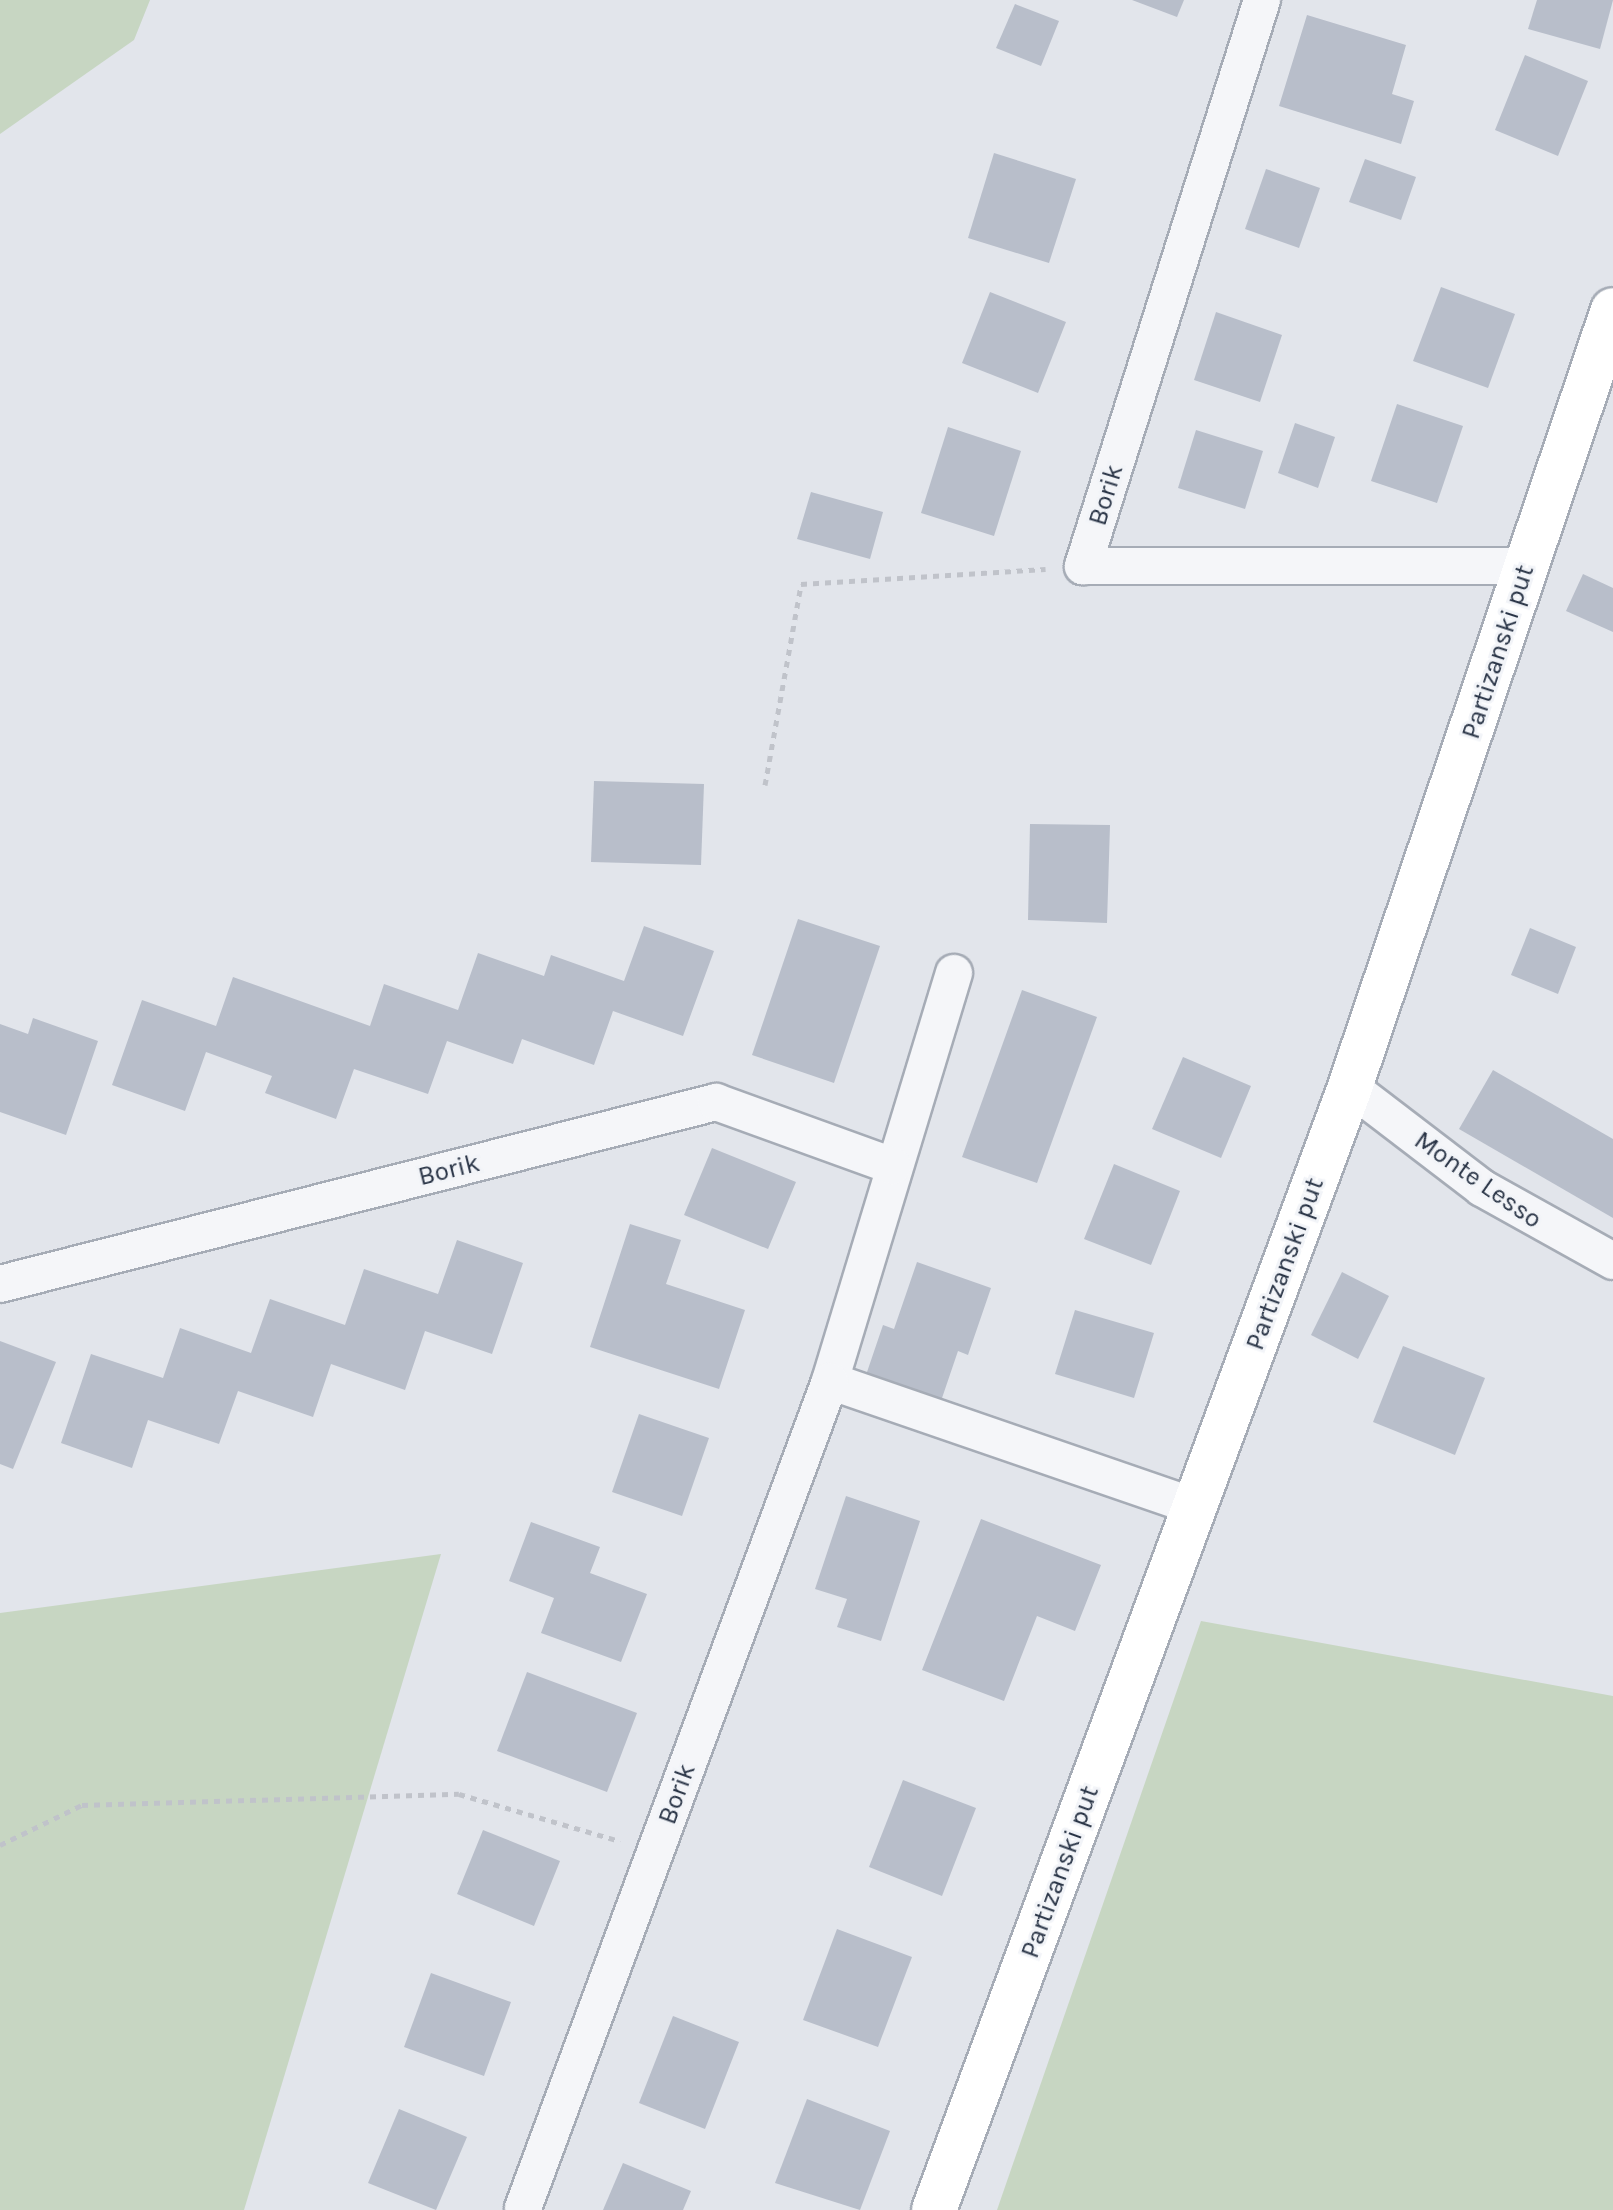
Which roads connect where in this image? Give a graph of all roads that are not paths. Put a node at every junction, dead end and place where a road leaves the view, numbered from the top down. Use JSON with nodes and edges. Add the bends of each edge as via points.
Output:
{"nodes":[{"id":1,"x":1262,"y":0,"type":"edge"},
{"id":2,"x":1613,"y":310,"type":"edge"},
{"id":3,"x":1526,"y":566,"type":"junction"},
{"id":4,"x":954,"y":973,"type":"dead end"},
{"id":5,"x":1350,"y":1087,"type":"junction"},
{"id":6,"x":893,"y":1166,"type":"junction"},
{"id":7,"x":1613,"y":1261,"type":"edge"},
{"id":8,"x":0,"y":1284,"type":"edge"},
{"id":9,"x":830,"y":1381,"type":"junction"},
{"id":10,"x":1195,"y":1507,"type":"junction"},
{"id":11,"x":523,"y":2208,"type":"dead end"},
{"id":12,"x":934,"y":2210,"type":"edge"}],
"edges":[{"from":1,"to":3,"type":"street","name":"Borik","via":[[1083,566]]},
{"from":2,"to":3,"type":"street","name":"Partizanski put"},
{"from":3,"to":5,"type":"street","name":"Partizanski put"},
{"from":4,"to":6,"type":"street","name":"Borik"},
{"from":5,"to":7,"type":"street","name":"Monte Lesso","via":[[1482,1188]]},
{"from":5,"to":10,"type":"street","name":"Partizanski put"},
{"from":6,"to":8,"type":"street","name":"Borik","via":[[716,1102]]},
{"from":6,"to":9,"type":"street","name":"Borik"},
{"from":9,"to":10,"type":"street"},
{"from":9,"to":11,"type":"street","name":"Borik"},
{"from":10,"to":12,"type":"street","name":"Partizanski put"}]}
